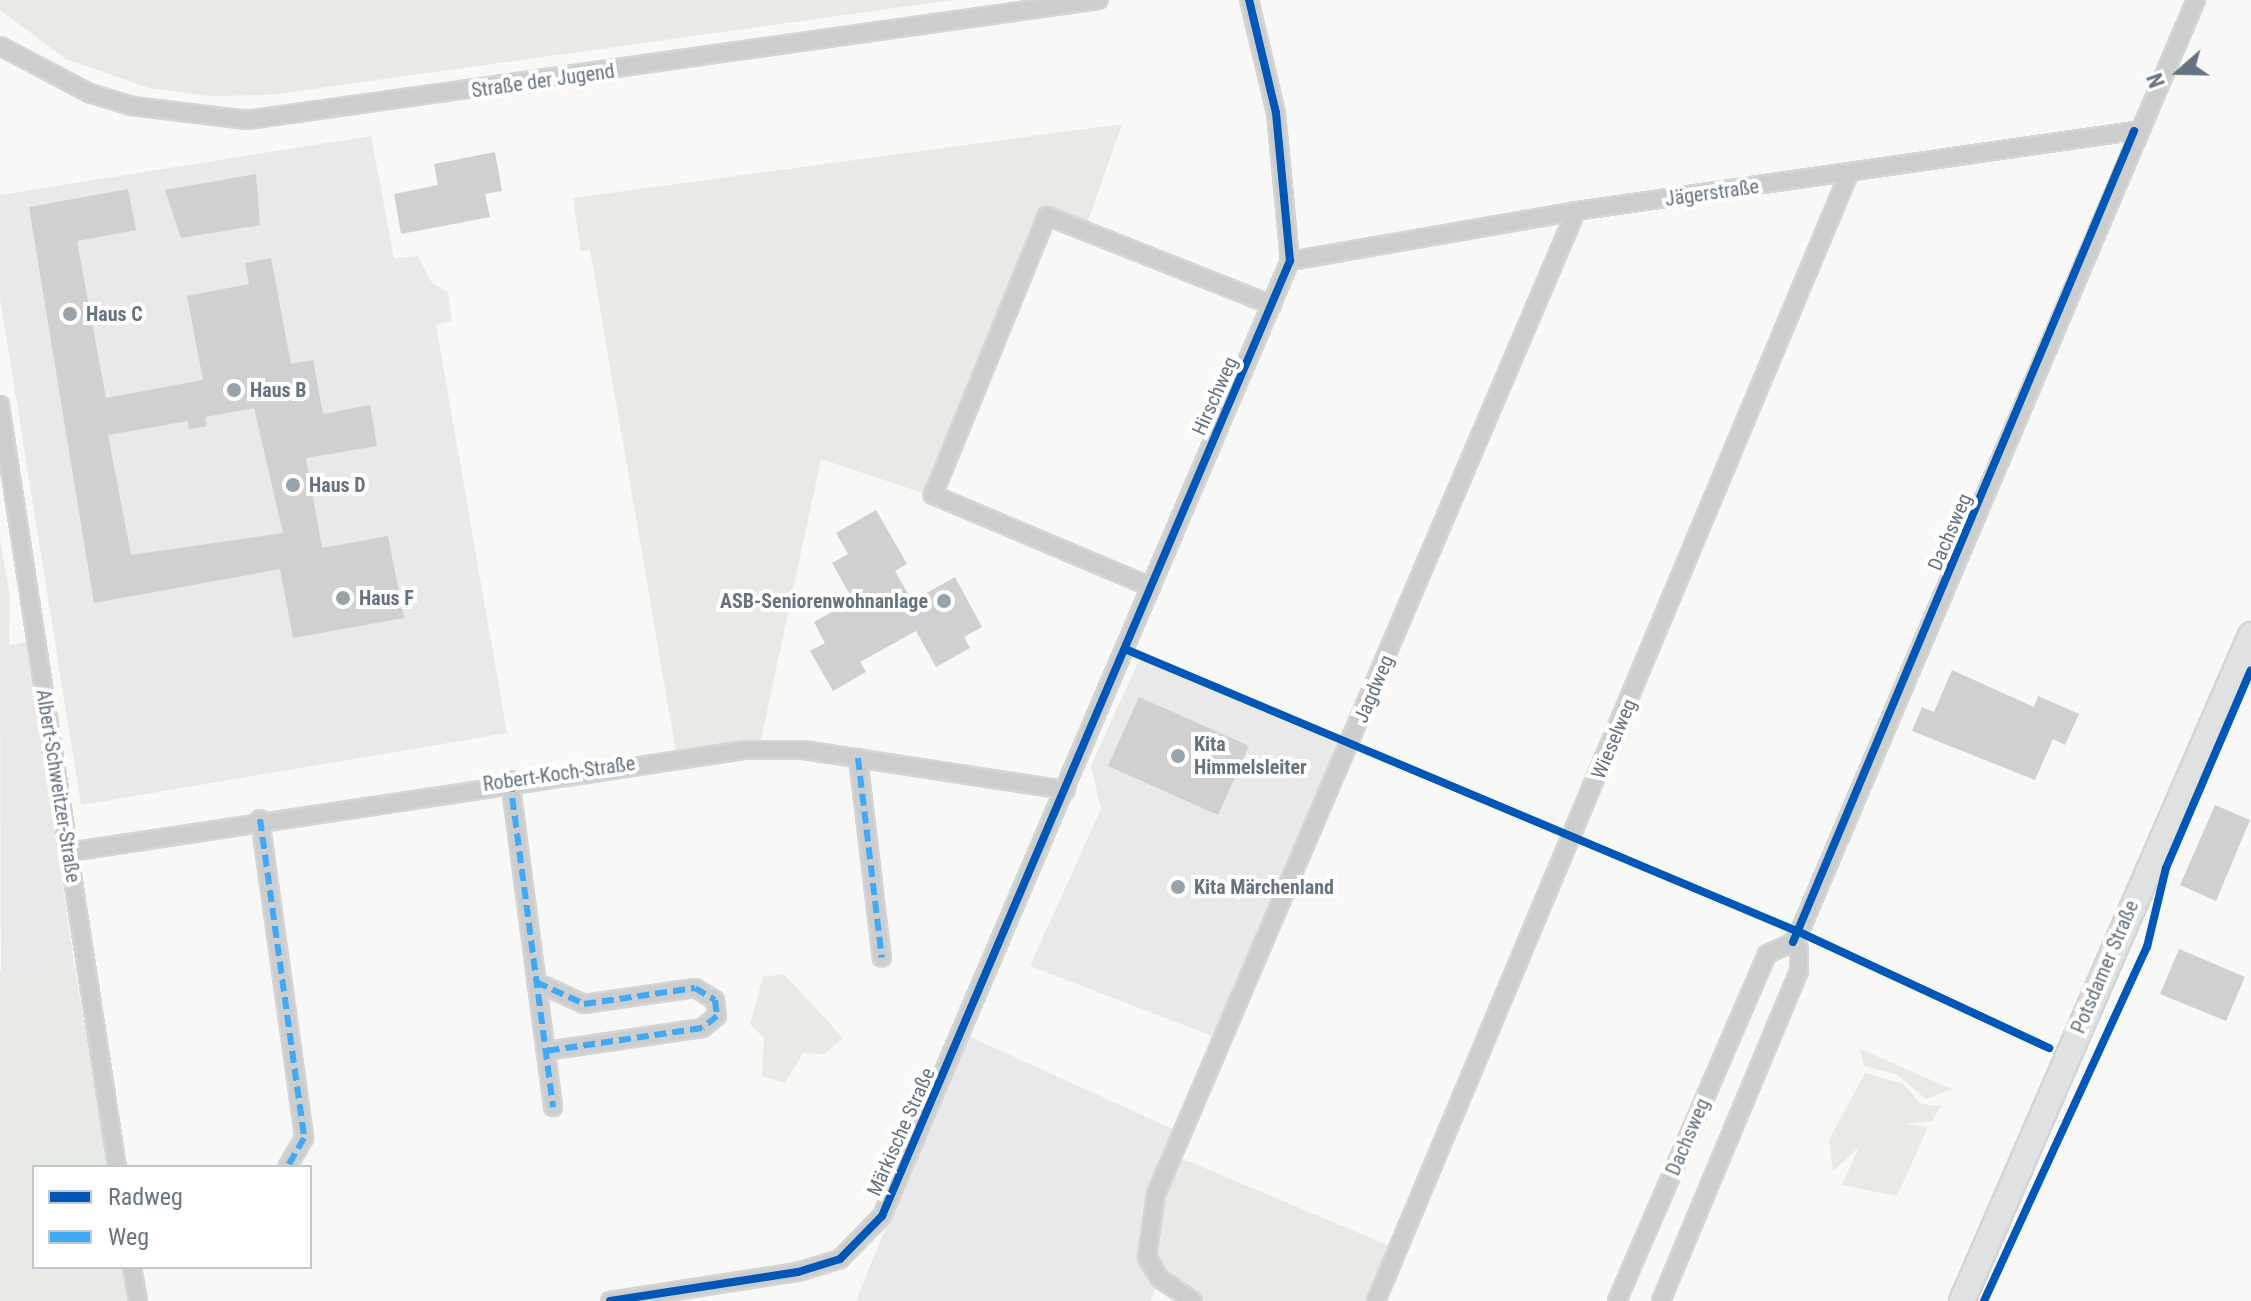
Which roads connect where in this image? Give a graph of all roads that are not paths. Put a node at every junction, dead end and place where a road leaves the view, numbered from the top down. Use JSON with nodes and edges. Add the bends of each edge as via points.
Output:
{"nodes":[{"id":1,"x":1099,"y":0,"type":"edge"},
{"id":2,"x":1249,"y":0,"type":"edge"},
{"id":3,"x":2196,"y":0,"type":"edge"},
{"id":4,"x":0,"y":46,"type":"edge"},
{"id":5,"x":2134,"y":131,"type":"junction"},
{"id":6,"x":1848,"y":176,"type":"junction"},
{"id":7,"x":1576,"y":211,"type":"junction"},
{"id":8,"x":1290,"y":261,"type":"junction"},
{"id":9,"x":1272,"y":305,"type":"junction"},
{"id":10,"x":0,"y":405,"type":"edge"},
{"id":11,"x":1151,"y":587,"type":"junction"},
{"id":12,"x":2251,"y":635,"type":"edge"},
{"id":13,"x":858,"y":758,"type":"junction"},
{"id":14,"x":510,"y":780,"type":"junction"},
{"id":15,"x":1066,"y":790,"type":"junction"},
{"id":16,"x":260,"y":819,"type":"junction"},
{"id":17,"x":69,"y":852,"type":"junction"},
{"id":18,"x":1792,"y":943,"type":"junction"},
{"id":19,"x":882,"y":958,"type":"dead end"},
{"id":20,"x":536,"y":982,"type":"junction"},
{"id":21,"x":546,"y":1051,"type":"junction"},
{"id":22,"x":553,"y":1107,"type":"dead end"},
{"id":23,"x":117,"y":1165,"type":"edge"},
{"id":24,"x":288,"y":1165,"type":"edge"},
{"id":25,"x":132,"y":1269,"type":"edge"},
{"id":26,"x":138,"y":1301,"type":"edge"},
{"id":27,"x":610,"y":1301,"type":"edge"},
{"id":28,"x":1193,"y":1301,"type":"edge"},
{"id":29,"x":1376,"y":1301,"type":"edge"},
{"id":30,"x":1617,"y":1301,"type":"edge"},
{"id":31,"x":1661,"y":1301,"type":"edge"},
{"id":32,"x":1962,"y":1301,"type":"edge"}],
"edges":[{"from":1,"to":4,"type":"street","name":"Straße der Jugend","via":[[247,120],[132,106],[89,93]]},
{"from":2,"to":8,"type":"street","name":"Hirschweg","via":[[1279,129]]},
{"from":3,"to":5,"type":"street","name":"Dachsweg"},
{"from":5,"to":6,"type":"street","name":"Jägerstraße"},
{"from":5,"to":18,"type":"street","name":"Dachsweg"},
{"from":6,"to":7,"type":"street","name":"Jägerstraße"},
{"from":6,"to":29,"type":"street","name":"Wieselweg"},
{"from":7,"to":8,"type":"street","name":"Jägerstraße"},
{"from":7,"to":28,"type":"street","name":"Jagdweg","via":[[1156,1194],[1147,1257],[1160,1279]]},
{"from":8,"to":9,"type":"street","name":"Hirschweg"},
{"from":9,"to":11,"type":"street","name":"Hirschweg"},
{"from":9,"to":11,"type":"street","via":[[1047,216],[933,495]]},
{"from":10,"to":17,"type":"street","name":"Albert-Schweitzer-Straße"},
{"from":11,"to":15,"type":"street","name":"Hirschweg"},
{"from":12,"to":32,"type":"main road","name":"Potsdamer Straße"},
{"from":13,"to":14,"type":"street","name":"Robert-Koch-Straße","via":[[745,750]]},
{"from":13,"to":15,"type":"street","name":"Robert-Koch-Straße"},
{"from":13,"to":19,"type":"street"},
{"from":14,"to":16,"type":"street","name":"Robert-Koch-Straße"},
{"from":14,"to":20,"type":"street"},
{"from":15,"to":27,"type":"street","name":"Märkische Straße","via":[[870,1235],[840,1259],[798,1272]]},
{"from":16,"to":17,"type":"street","name":"Robert-Koch-Straße"},
{"from":16,"to":24,"type":"street","via":[[304,1138]]},
{"from":17,"to":23,"type":"street","name":"Albert-Schweitzer-Straße"},
{"from":18,"to":30,"type":"street","name":"Dachsweg","via":[[1767,954]]},
{"from":18,"to":31,"type":"street","name":"Dachsweg","via":[[1799,949],[1799,971]]},
{"from":20,"to":21,"type":"street"},
{"from":20,"to":21,"type":"street","via":[[584,1004],[695,988],[715,1000],[717,1016],[702,1028]]},
{"from":21,"to":22,"type":"street"},
{"from":25,"to":26,"type":"street"}]}
